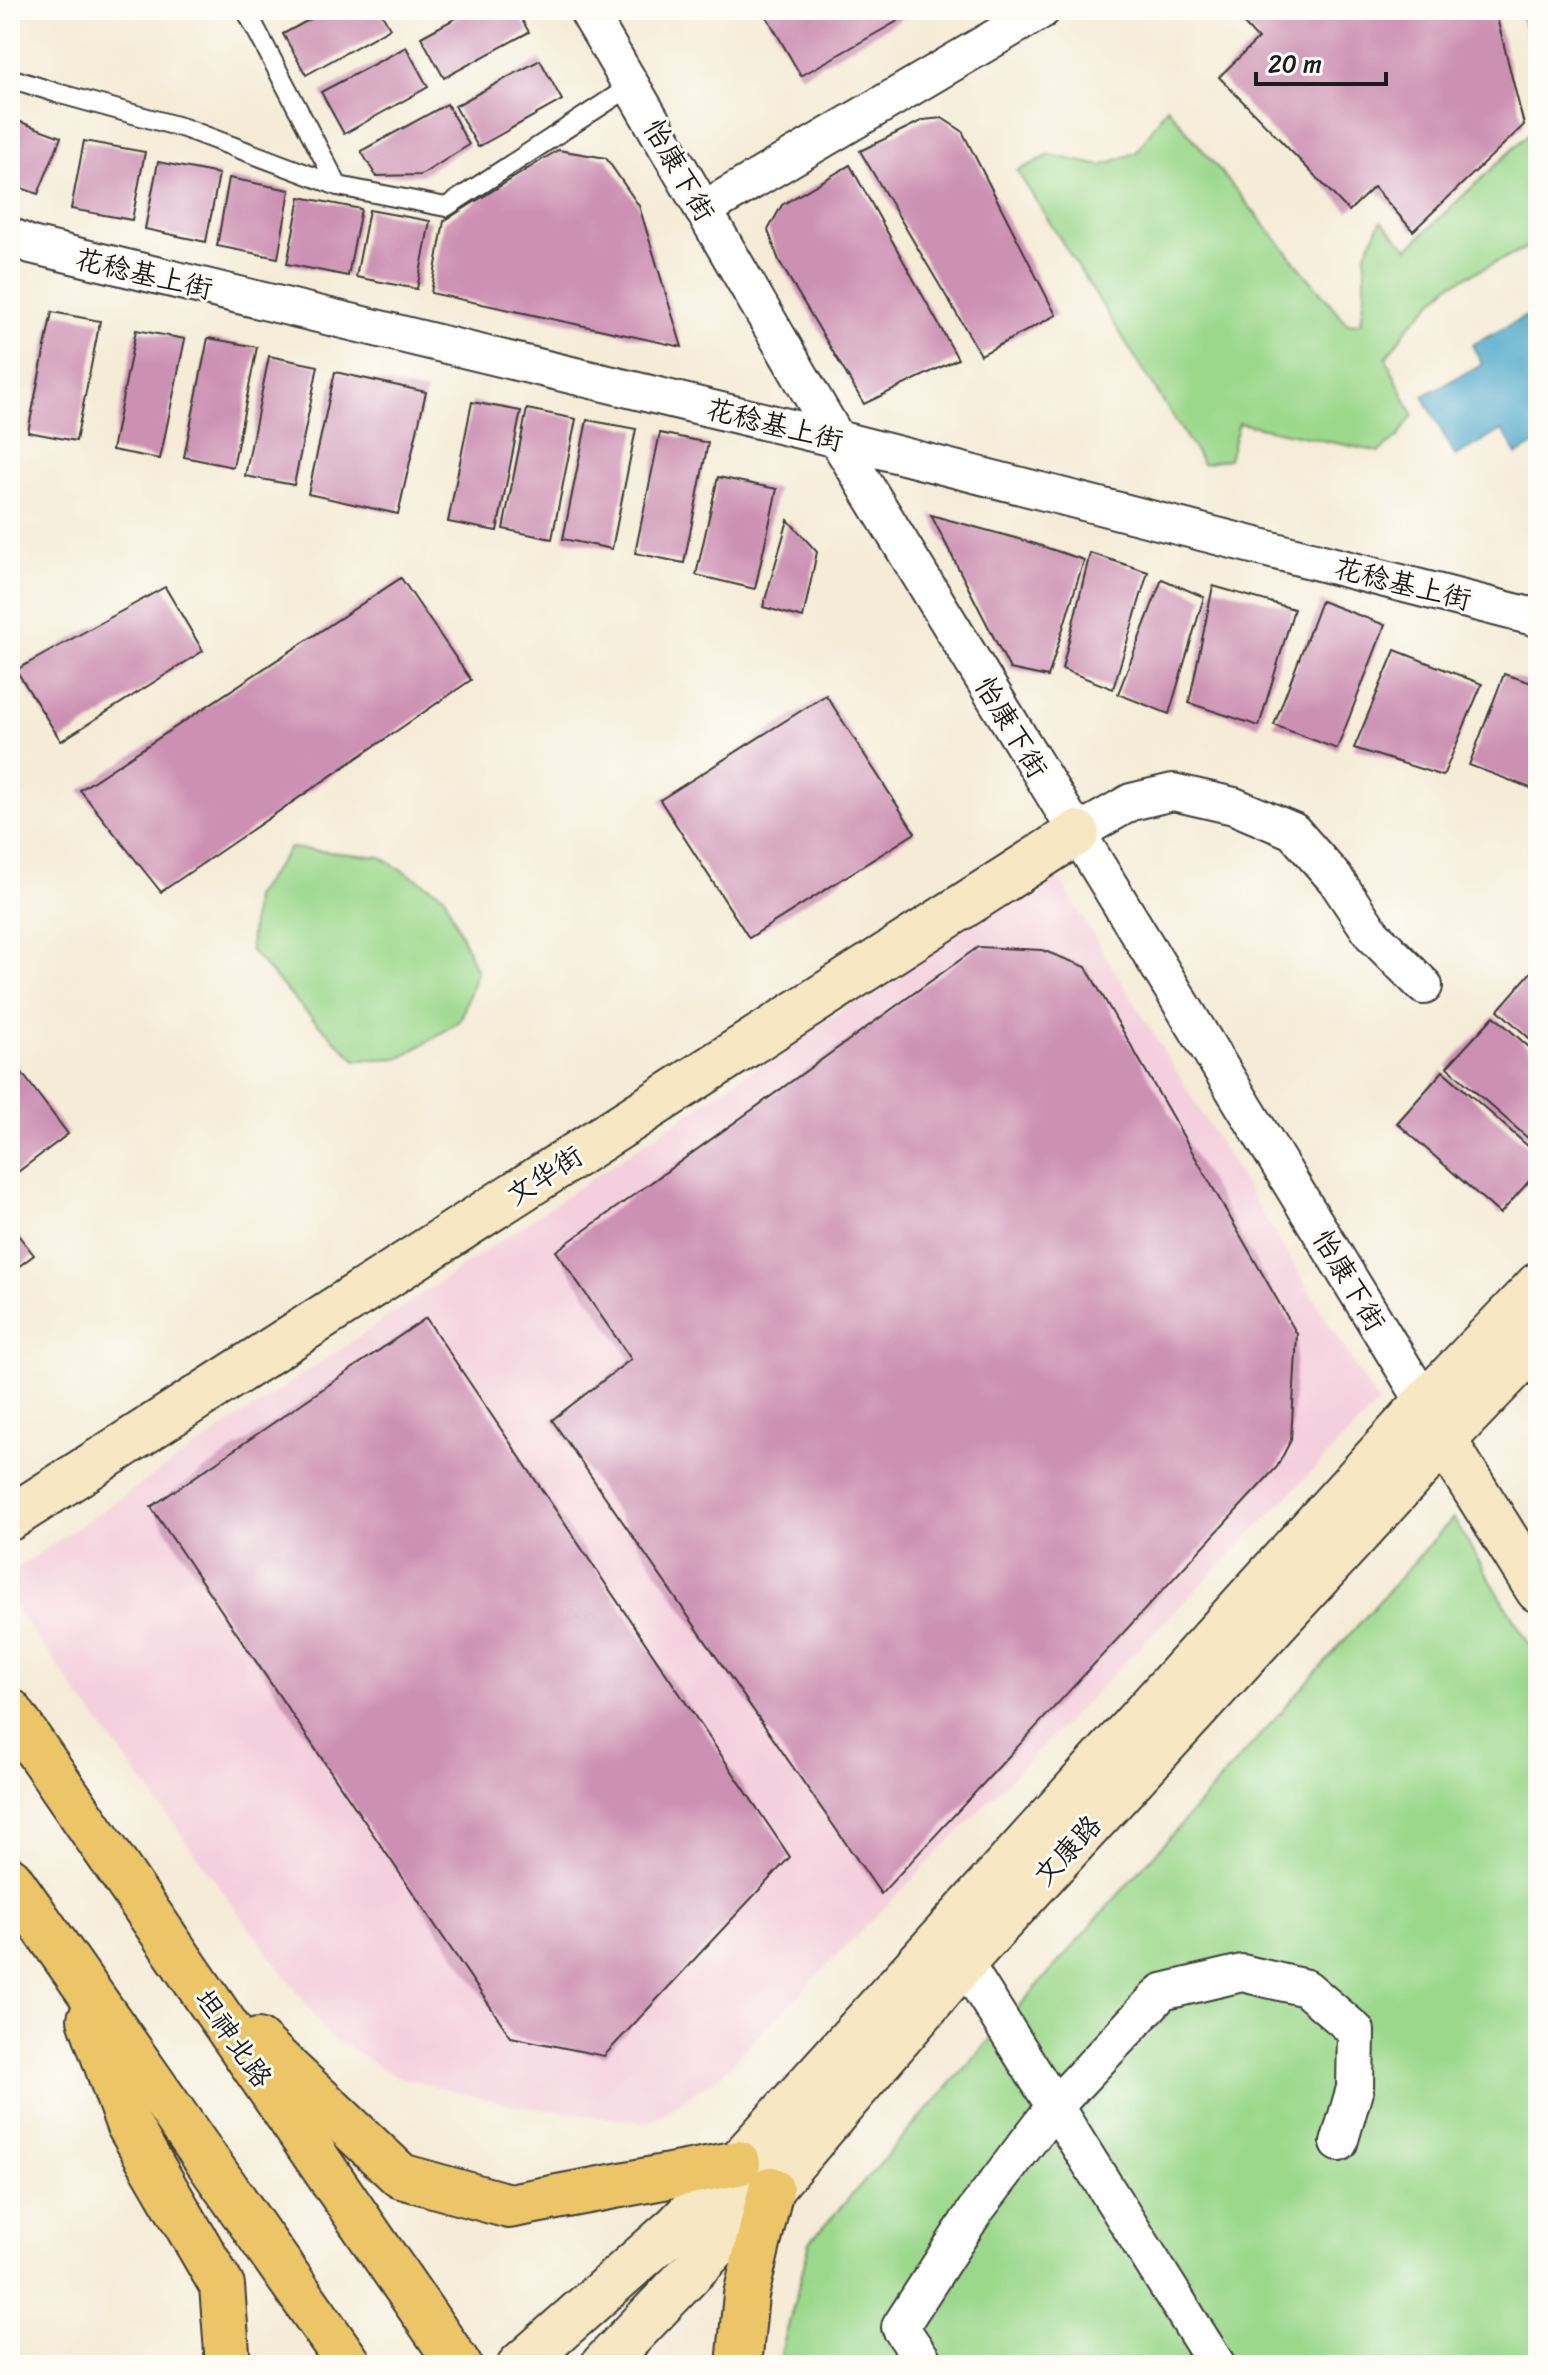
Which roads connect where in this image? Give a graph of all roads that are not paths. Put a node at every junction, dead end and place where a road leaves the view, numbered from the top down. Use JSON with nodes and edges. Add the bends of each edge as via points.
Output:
{"nodes":[{"id":1,"x":246,"y":10,"type":"edge"},
{"id":2,"x":587,"y":10,"type":"edge"},
{"id":3,"x":1042,"y":10,"type":"edge"},
{"id":4,"x":10,"y":78,"type":"edge"},
{"id":5,"x":631,"y":86,"type":"junction"},
{"id":6,"x":338,"y":186,"type":"junction"},
{"id":7,"x":703,"y":210,"type":"junction"},
{"id":8,"x":10,"y":236,"type":"edge"},
{"id":9,"x":837,"y":439,"type":"junction"},
{"id":10,"x":1538,"y":618,"type":"edge"},
{"id":11,"x":1077,"y":833,"type":"junction"},
{"id":12,"x":1424,"y":986,"type":"dead end"},
{"id":13,"x":1538,"y":1285,"type":"edge"},
{"id":14,"x":1538,"y":1342,"type":"edge"},
{"id":15,"x":1434,"y":1421,"type":"junction"},
{"id":16,"x":10,"y":1518,"type":"edge"},
{"id":17,"x":1538,"y":1590,"type":"edge"},
{"id":18,"x":10,"y":1711,"type":"edge"},
{"id":19,"x":10,"y":1879,"type":"edge"},
{"id":20,"x":964,"y":1962,"type":"junction"},
{"id":21,"x":70,"y":1965,"type":"junction"},
{"id":22,"x":196,"y":1982,"type":"junction"},
{"id":23,"x":1055,"y":2106,"type":"junction"},
{"id":24,"x":1339,"y":2143,"type":"dead end"},
{"id":25,"x":754,"y":2176,"type":"junction"},
{"id":26,"x":228,"y":2365,"type":"edge"},
{"id":27,"x":350,"y":2365,"type":"edge"},
{"id":28,"x":459,"y":2365,"type":"edge"},
{"id":29,"x":520,"y":2365,"type":"edge"},
{"id":30,"x":603,"y":2365,"type":"edge"},
{"id":31,"x":739,"y":2365,"type":"edge"},
{"id":32,"x":926,"y":2365,"type":"edge"},
{"id":33,"x":1217,"y":2365,"type":"edge"}],
"edges":[{"from":1,"to":6,"type":"lane"},
{"from":2,"to":5,"type":"street","name":"怡康下街"},
{"from":3,"to":7,"type":"street"},
{"from":4,"to":6,"type":"lane","via":[[184,128]]},
{"from":5,"to":6,"type":"lane","via":[[446,207]]},
{"from":5,"to":7,"type":"street","name":"怡康下街"},
{"from":7,"to":9,"type":"street","name":"怡康下街"},
{"from":8,"to":9,"type":"street","name":"花稔基上街"},
{"from":9,"to":10,"type":"street","name":"花稔基上街"},
{"from":9,"to":11,"type":"street","name":"怡康下街"},
{"from":11,"to":12,"type":"street","via":[[1131,802],[1173,792],[1234,806],[1293,831],[1336,880],[1372,934]]},
{"from":11,"to":15,"type":"street","name":"怡康下街"},
{"from":11,"to":16,"type":"street","name":"文华街"},
{"from":13,"to":15,"type":"street"},
{"from":14,"to":15,"type":"street","name":"文康路"},
{"from":15,"to":17,"type":"street"},
{"from":15,"to":20,"type":"street","name":"文康路"},
{"from":15,"to":25,"type":"street"},
{"from":18,"to":22,"type":"main road","name":"坦神北路"},
{"from":19,"to":21,"type":"main road"},
{"from":20,"to":23,"type":"street"},
{"from":20,"to":25,"type":"street","name":"文康路"},
{"from":21,"to":26,"type":"main road","via":[[128,2124],[222,2286]]},
{"from":21,"to":27,"type":"main road"},
{"from":22,"to":25,"type":"main road","via":[[401,2176],[509,2206]]},
{"from":22,"to":28,"type":"main road","name":"坦神北路"},
{"from":23,"to":24,"type":"street","via":[[1162,1992],[1242,1973],[1306,1988],[1356,2031],[1355,2088]]},
{"from":23,"to":32,"type":"street","via":[[975,2211],[900,2327]]},
{"from":23,"to":33,"type":"street"},
{"from":25,"to":29,"type":"street","via":[[676,2227]]},
{"from":25,"to":30,"type":"street","name":"文康路"},
{"from":25,"to":31,"type":"main road"}]}
